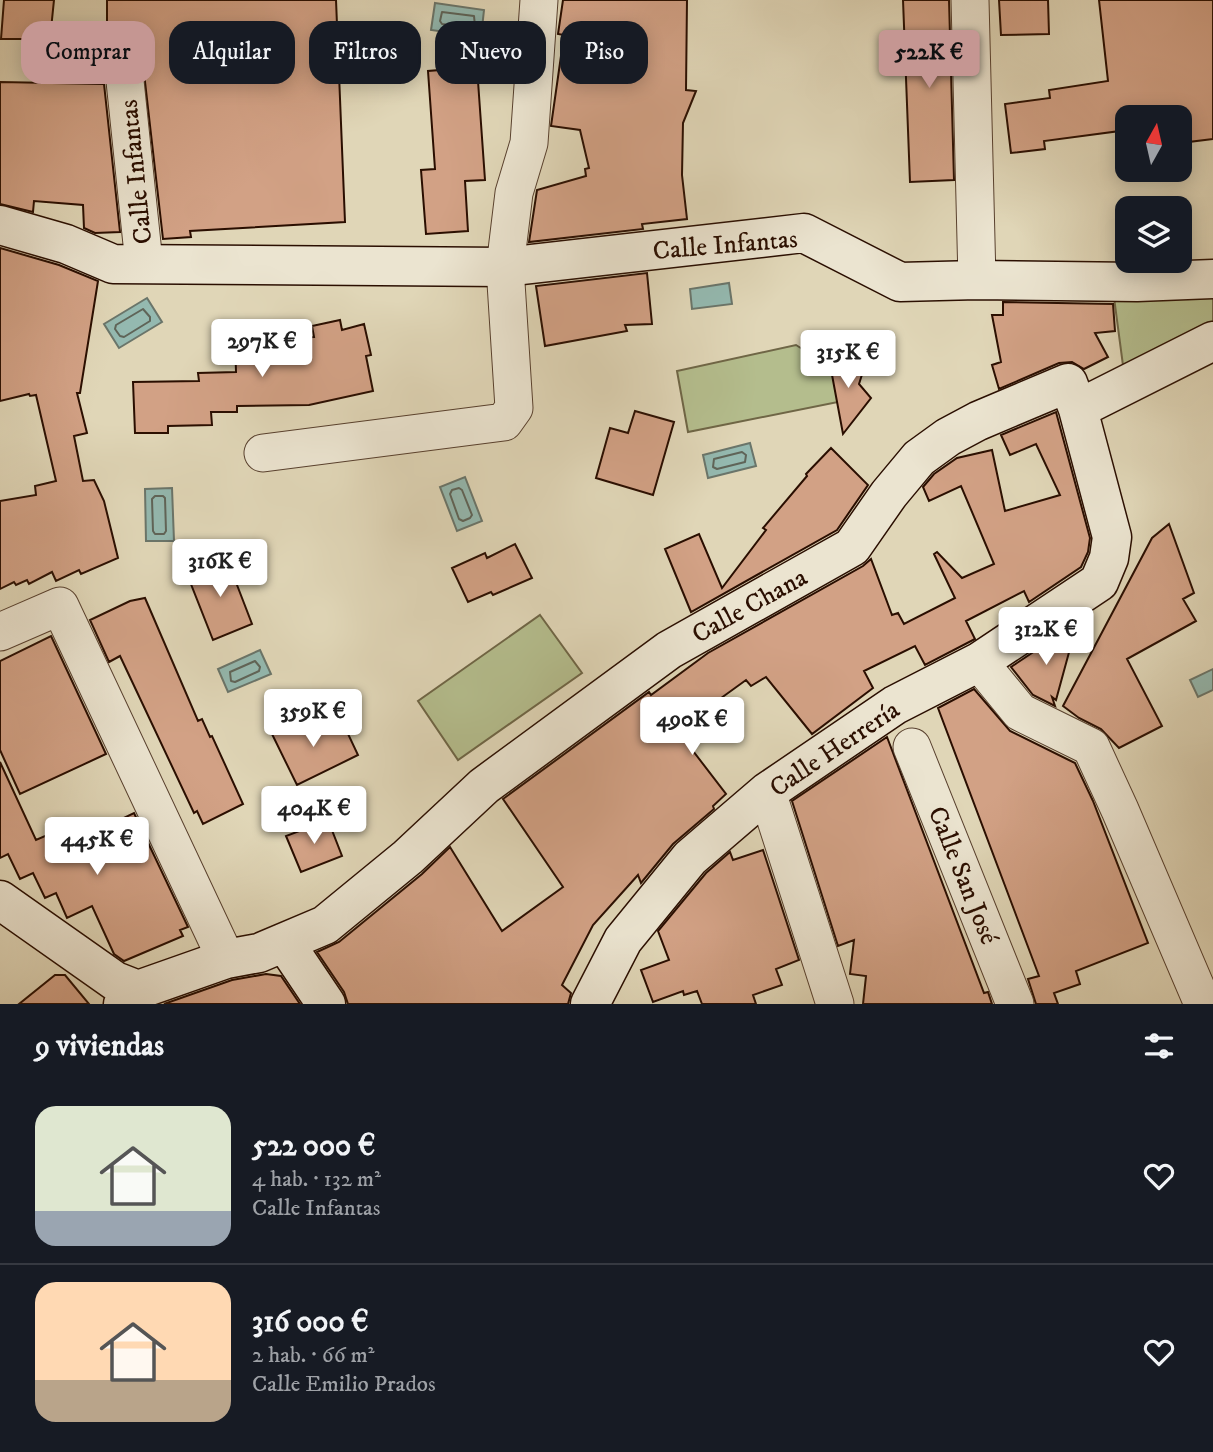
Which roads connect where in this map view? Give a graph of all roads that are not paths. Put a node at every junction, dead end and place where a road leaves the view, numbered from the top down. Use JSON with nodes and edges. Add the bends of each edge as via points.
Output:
{"nodes":[{"id":1,"x":539,"y":0,"type":"edge"},
{"id":2,"x":970,"y":0,"type":"edge"},
{"id":3,"x":125,"y":84,"type":"edge"},
{"id":4,"x":0,"y":225,"type":"edge"},
{"id":5,"x":144,"y":263,"type":"junction"},
{"id":6,"x":505,"y":267,"type":"junction"},
{"id":7,"x":977,"y":279,"type":"junction"},
{"id":8,"x":1213,"y":279,"type":"edge"},
{"id":9,"x":1213,"y":341,"type":"edge"},
{"id":10,"x":1078,"y":409,"type":"junction"},
{"id":11,"x":264,"y":453,"type":"dead end"},
{"id":12,"x":0,"y":632,"type":"edge"},
{"id":13,"x":979,"y":663,"type":"junction"},
{"id":14,"x":912,"y":747,"type":"dead end"},
{"id":15,"x":768,"y":792,"type":"junction"},
{"id":16,"x":0,"y":900,"type":"edge"},
{"id":17,"x":285,"y":943,"type":"junction"},
{"id":18,"x":226,"y":959,"type":"junction"},
{"id":19,"x":131,"y":997,"type":"edge"},
{"id":20,"x":326,"y":1004,"type":"edge"},
{"id":21,"x":590,"y":1004,"type":"edge"},
{"id":22,"x":835,"y":1004,"type":"edge"},
{"id":23,"x":1015,"y":1004,"type":"edge"},
{"id":24,"x":1203,"y":1004,"type":"edge"}],
"edges":[{"from":1,"to":6,"type":"street","via":[[528,143],[514,193]]},
{"from":2,"to":7,"type":"street"},
{"from":3,"to":5,"type":"street","name":"Calle Infantas"},
{"from":4,"to":5,"type":"street","name":"Calle Infantas","via":[[66,244],[113,264]]},
{"from":5,"to":6,"type":"street","name":"Calle Infantas"},
{"from":6,"to":7,"type":"street","name":"Calle Infantas","via":[[804,233],[900,282]]},
{"from":6,"to":11,"type":"street","via":[[514,408],[504,422]]},
{"from":7,"to":8,"type":"street","name":"Calle Infantas"},
{"from":9,"to":10,"type":"street"},
{"from":10,"to":13,"type":"street","name":"Calle Herrería","via":[[1112,537],[1109,558],[1099,582]]},
{"from":10,"to":17,"type":"street","name":"Calle Chana","via":[[1068,383],[948,437],[919,458],[852,547],[669,650],[484,786],[325,925]]},
{"from":12,"to":18,"type":"street","via":[[60,606]]},
{"from":13,"to":15,"type":"street","name":"Calle Herrería","via":[[895,705]]},
{"from":13,"to":24,"type":"street","via":[[1020,712],[1091,747]]},
{"from":14,"to":23,"type":"street","name":"Calle San José"},
{"from":15,"to":21,"type":"street","name":"Calle Herrería","via":[[690,858],[623,940]]},
{"from":15,"to":22,"type":"street"},
{"from":16,"to":19,"type":"street"},
{"from":17,"to":18,"type":"street"},
{"from":17,"to":20,"type":"street"},
{"from":18,"to":19,"type":"street"}]}
